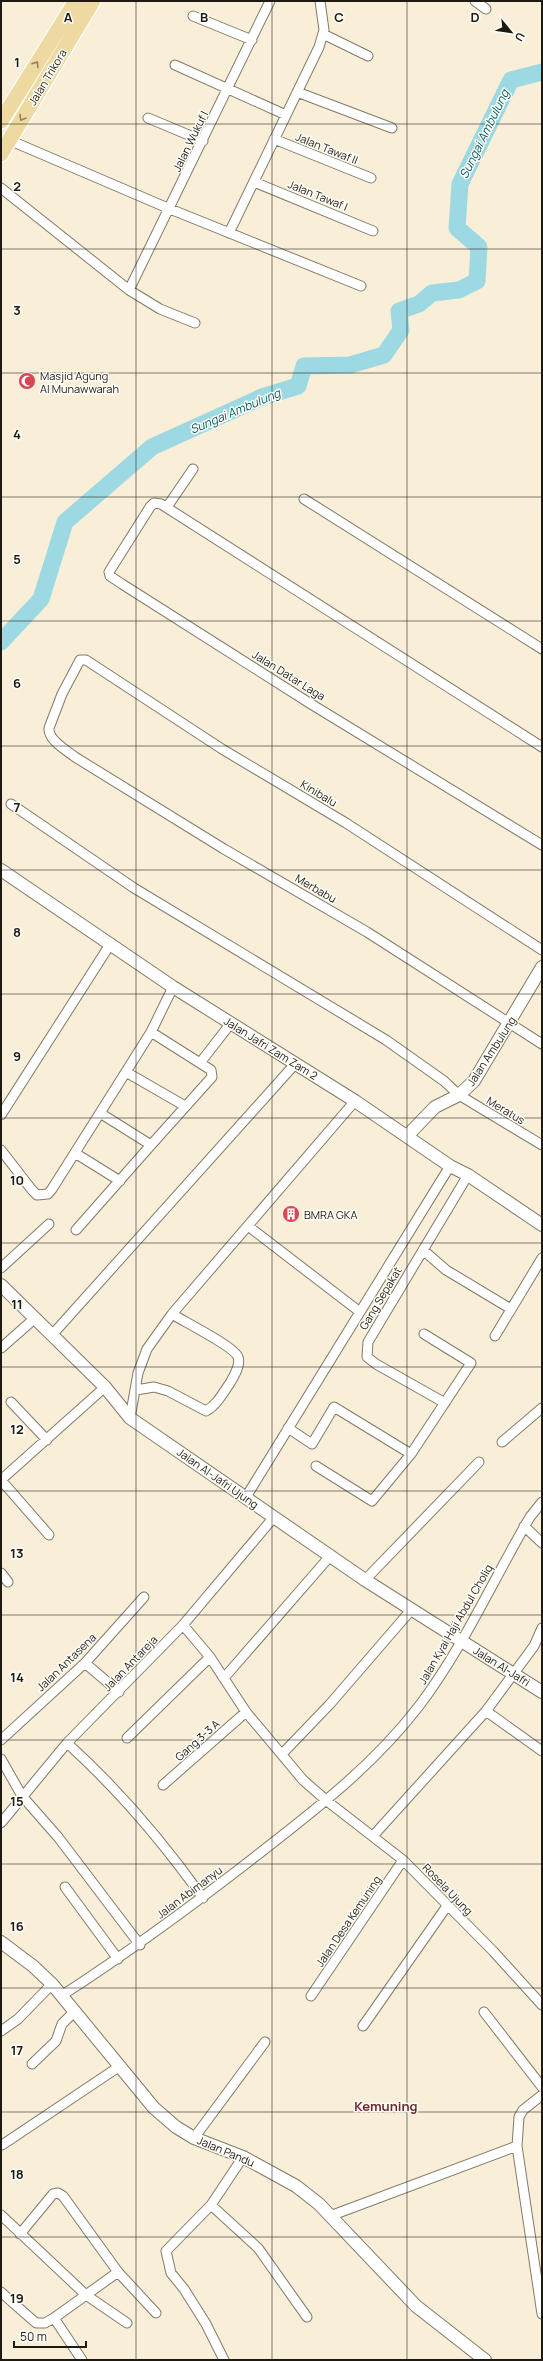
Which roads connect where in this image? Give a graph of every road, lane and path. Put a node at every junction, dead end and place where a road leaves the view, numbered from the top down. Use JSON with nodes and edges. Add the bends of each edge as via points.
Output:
{"nodes":[{"id":1,"x":76,"y":1,"type":"edge"},
{"id":2,"x":93,"y":1,"type":"edge"},
{"id":3,"x":270,"y":1,"type":"edge"},
{"id":4,"x":320,"y":1,"type":"edge"},
{"id":5,"x":475,"y":1,"type":"edge"},
{"id":6,"x":486,"y":9,"type":"dead end"},
{"id":7,"x":193,"y":16,"type":"dead end"},
{"id":8,"x":58,"y":29,"type":"junction"},
{"id":9,"x":323,"y":34,"type":"junction"},
{"id":10,"x":72,"y":37,"type":"junction"},
{"id":11,"x":252,"y":40,"type":"junction"},
{"id":12,"x":368,"y":56,"type":"dead end"},
{"id":13,"x":175,"y":65,"type":"dead end"},
{"id":14,"x":228,"y":89,"type":"junction"},
{"id":15,"x":297,"y":92,"type":"junction"},
{"id":16,"x":286,"y":115,"type":"junction"},
{"id":17,"x":148,"y":118,"type":"dead end"},
{"id":18,"x":1,"y":121,"type":"edge"},
{"id":19,"x":392,"y":128,"type":"dead end"},
{"id":20,"x":274,"y":139,"type":"junction"},
{"id":21,"x":9,"y":140,"type":"junction"},
{"id":22,"x":203,"y":141,"type":"junction"},
{"id":23,"x":1,"y":154,"type":"edge"},
{"id":24,"x":371,"y":178,"type":"dead end"},
{"id":25,"x":254,"y":182,"type":"junction"},
{"id":26,"x":1,"y":188,"type":"edge"},
{"id":27,"x":170,"y":209,"type":"junction"},
{"id":28,"x":373,"y":231,"type":"dead end"},
{"id":29,"x":229,"y":233,"type":"junction"},
{"id":30,"x":361,"y":286,"type":"dead end"},
{"id":31,"x":129,"y":290,"type":"junction"},
{"id":32,"x":195,"y":323,"type":"dead end"},
{"id":33,"x":193,"y":469,"type":"dead end"},
{"id":34,"x":304,"y":499,"type":"dead end"},
{"id":35,"x":166,"y":507,"type":"junction"},
{"id":36,"x":542,"y":649,"type":"edge"},
{"id":37,"x":81,"y":660,"type":"joint"},
{"id":38,"x":542,"y":747,"type":"edge"},
{"id":39,"x":11,"y":804,"type":"dead end"},
{"id":40,"x":542,"y":845,"type":"edge"},
{"id":41,"x":1,"y":870,"type":"edge"},
{"id":42,"x":111,"y":943,"type":"junction"},
{"id":43,"x":542,"y":950,"type":"edge"},
{"id":44,"x":542,"y":967,"type":"edge"},
{"id":45,"x":173,"y":987,"type":"junction"},
{"id":46,"x":231,"y":1023,"type":"junction"},
{"id":47,"x":510,"y":1024,"type":"junction"},
{"id":48,"x":151,"y":1032,"type":"junction"},
{"id":49,"x":542,"y":1044,"type":"edge"},
{"id":50,"x":200,"y":1063,"type":"junction"},
{"id":51,"x":295,"y":1064,"type":"junction"},
{"id":52,"x":126,"y":1072,"type":"junction"},
{"id":53,"x":458,"y":1095,"type":"junction"},
{"id":54,"x":355,"y":1101,"type":"junction"},
{"id":55,"x":185,"y":1106,"type":"junction"},
{"id":56,"x":100,"y":1112,"type":"junction"},
{"id":57,"x":1,"y":1115,"type":"edge"},
{"id":58,"x":407,"y":1136,"type":"junction"},
{"id":59,"x":151,"y":1144,"type":"junction"},
{"id":60,"x":542,"y":1145,"type":"edge"},
{"id":61,"x":1,"y":1150,"type":"edge"},
{"id":62,"x":75,"y":1153,"type":"junction"},
{"id":63,"x":450,"y":1166,"type":"junction"},
{"id":64,"x":468,"y":1175,"type":"junction"},
{"id":65,"x":120,"y":1181,"type":"junction"},
{"id":66,"x":49,"y":1224,"type":"dead end"},
{"id":67,"x":542,"y":1225,"type":"edge"},
{"id":68,"x":248,"y":1226,"type":"junction"},
{"id":69,"x":76,"y":1230,"type":"dead end"},
{"id":70,"x":423,"y":1250,"type":"junction"},
{"id":71,"x":542,"y":1258,"type":"edge"},
{"id":72,"x":1,"y":1268,"type":"edge"},
{"id":73,"x":1,"y":1285,"type":"edge"},
{"id":74,"x":511,"y":1309,"type":"junction"},
{"id":75,"x":360,"y":1312,"type":"junction"},
{"id":76,"x":172,"y":1314,"type":"junction"},
{"id":77,"x":34,"y":1319,"type":"junction"},
{"id":78,"x":424,"y":1334,"type":"dead end"},
{"id":79,"x":52,"y":1335,"type":"junction"},
{"id":80,"x":495,"y":1336,"type":"dead end"},
{"id":81,"x":1,"y":1348,"type":"edge"},
{"id":82,"x":105,"y":1387,"type":"junction"},
{"id":83,"x":136,"y":1390,"type":"junction"},
{"id":84,"x":11,"y":1402,"type":"dead end"},
{"id":85,"x":445,"y":1403,"type":"junction"},
{"id":86,"x":542,"y":1408,"type":"edge"},
{"id":87,"x":130,"y":1418,"type":"junction"},
{"id":88,"x":288,"y":1428,"type":"junction"},
{"id":89,"x":47,"y":1440,"type":"junction"},
{"id":90,"x":502,"y":1442,"type":"dead end"},
{"id":91,"x":411,"y":1454,"type":"junction"},
{"id":92,"x":479,"y":1462,"type":"dead end"},
{"id":93,"x":316,"y":1466,"type":"dead end"},
{"id":94,"x":2,"y":1478,"type":"edge"},
{"id":95,"x":246,"y":1497,"type":"junction"},
{"id":96,"x":542,"y":1502,"type":"edge"},
{"id":97,"x":274,"y":1517,"type":"junction"},
{"id":98,"x":524,"y":1526,"type":"junction"},
{"id":99,"x":49,"y":1535,"type":"dead end"},
{"id":100,"x":542,"y":1543,"type":"edge"},
{"id":101,"x":331,"y":1555,"type":"junction"},
{"id":102,"x":1,"y":1573,"type":"edge"},
{"id":103,"x":365,"y":1580,"type":"junction"},
{"id":104,"x":8,"y":1582,"type":"dead end"},
{"id":105,"x":144,"y":1597,"type":"dead end"},
{"id":106,"x":412,"y":1609,"type":"junction"},
{"id":107,"x":183,"y":1625,"type":"junction"},
{"id":108,"x":542,"y":1628,"type":"edge"},
{"id":109,"x":462,"y":1641,"type":"junction"},
{"id":110,"x":210,"y":1657,"type":"junction"},
{"id":111,"x":85,"y":1663,"type":"junction"},
{"id":112,"x":514,"y":1673,"type":"junction"},
{"id":113,"x":224,"y":1678,"type":"junction"},
{"id":114,"x":119,"y":1692,"type":"junction"},
{"id":115,"x":542,"y":1692,"type":"edge"},
{"id":116,"x":486,"y":1711,"type":"junction"},
{"id":117,"x":246,"y":1712,"type":"junction"},
{"id":118,"x":127,"y":1738,"type":"dead end"},
{"id":119,"x":1,"y":1740,"type":"edge"},
{"id":120,"x":67,"y":1743,"type":"junction"},
{"id":121,"x":542,"y":1751,"type":"edge"},
{"id":122,"x":282,"y":1754,"type":"junction"},
{"id":123,"x":1,"y":1759,"type":"edge"},
{"id":124,"x":163,"y":1785,"type":"dead end"},
{"id":125,"x":22,"y":1796,"type":"junction"},
{"id":126,"x":327,"y":1801,"type":"junction"},
{"id":127,"x":1,"y":1823,"type":"edge"},
{"id":128,"x":373,"y":1836,"type":"junction"},
{"id":129,"x":403,"y":1860,"type":"junction"},
{"id":130,"x":65,"y":1887,"type":"dead end"},
{"id":131,"x":202,"y":1898,"type":"junction"},
{"id":132,"x":447,"y":1906,"type":"junction"},
{"id":133,"x":1,"y":1942,"type":"edge"},
{"id":134,"x":140,"y":1945,"type":"junction"},
{"id":135,"x":118,"y":1959,"type":"junction"},
{"id":136,"x":52,"y":1984,"type":"junction"},
{"id":137,"x":61,"y":1996,"type":"junction"},
{"id":138,"x":311,"y":1996,"type":"dead end"},
{"id":139,"x":542,"y":2005,"type":"edge"},
{"id":140,"x":74,"y":2012,"type":"junction"},
{"id":141,"x":484,"y":2012,"type":"dead end"},
{"id":142,"x":363,"y":2026,"type":"dead end"},
{"id":143,"x":1,"y":2031,"type":"edge"},
{"id":144,"x":265,"y":2042,"type":"dead end"},
{"id":145,"x":32,"y":2064,"type":"dead end"},
{"id":146,"x":120,"y":2066,"type":"junction"},
{"id":147,"x":542,"y":2088,"type":"edge"},
{"id":148,"x":542,"y":2095,"type":"edge"},
{"id":149,"x":194,"y":2138,"type":"junction"},
{"id":150,"x":2,"y":2145,"type":"dead end"},
{"id":151,"x":517,"y":2146,"type":"junction"},
{"id":152,"x":243,"y":2157,"type":"junction"},
{"id":153,"x":211,"y":2205,"type":"junction"},
{"id":154,"x":1,"y":2215,"type":"edge"},
{"id":155,"x":330,"y":2216,"type":"junction"},
{"id":156,"x":20,"y":2234,"type":"junction"},
{"id":157,"x":118,"y":2272,"type":"junction"},
{"id":158,"x":1,"y":2292,"type":"edge"},
{"id":159,"x":86,"y":2295,"type":"junction"},
{"id":160,"x":156,"y":2313,"type":"dead end"},
{"id":161,"x":542,"y":2314,"type":"edge"},
{"id":162,"x":307,"y":2317,"type":"dead end"},
{"id":163,"x":54,"y":2318,"type":"junction"},
{"id":164,"x":127,"y":2323,"type":"dead end"},
{"id":165,"x":82,"y":2360,"type":"edge"},
{"id":166,"x":224,"y":2360,"type":"edge"},
{"id":167,"x":484,"y":2360,"type":"edge"}],
"edges":[{"from":1,"to":8,"type":"main road","name":"Jalan Trikora"},
{"from":2,"to":10,"type":"main road","name":"Jalan Trikora"},
{"from":3,"to":11,"type":"street","name":"Jalan Wukuf I"},
{"from":4,"to":9,"type":"street","via":[[324,21]]},
{"from":5,"to":6,"type":"street"},
{"from":7,"to":11,"type":"street"},
{"from":8,"to":10,"type":"main road"},
{"from":18,"to":8,"type":"main road","name":"Jalan Trikora","one_way":true},
{"from":9,"to":12,"type":"street"},
{"from":9,"to":15,"type":"street"},
{"from":10,"to":21,"type":"main road","name":"Jalan Trikora","one_way":true},
{"from":11,"to":14,"type":"street","name":"Jalan Wukuf I"},
{"from":13,"to":14,"type":"street"},
{"from":14,"to":16,"type":"street"},
{"from":14,"to":22,"type":"street","name":"Jalan Wukuf I"},
{"from":15,"to":16,"type":"street"},
{"from":15,"to":19,"type":"street"},
{"from":16,"to":20,"type":"street"},
{"from":17,"to":22,"type":"street"},
{"from":20,"to":24,"type":"street","name":"Jalan Tawaf II"},
{"from":20,"to":25,"type":"street"},
{"from":21,"to":23,"type":"main road","name":"Jalan Trikora"},
{"from":21,"to":27,"type":"street"},
{"from":22,"to":27,"type":"street","name":"Jalan Wukuf I"},
{"from":25,"to":28,"type":"street","name":"Jalan Tawaf I"},
{"from":25,"to":29,"type":"street"},
{"from":26,"to":31,"type":"street"},
{"from":27,"to":29,"type":"street"},
{"from":27,"to":31,"type":"street","name":"Jalan Wukuf I"},
{"from":29,"to":30,"type":"street"},
{"from":31,"to":32,"type":"street","via":[[160,309]]},
{"from":33,"to":35,"type":"street"},
{"from":34,"to":36,"type":"street"},
{"from":35,"to":38,"type":"street"},
{"from":35,"to":40,"type":"street","name":"Jalan Datar Laga","via":[[157,503],[150,507],[110,569],[110,576],[311,704]]},
{"from":37,"to":43,"type":"street","name":"Kinibalu","via":[[86,660],[222,749],[346,823]]},
{"from":37,"to":47,"type":"street","name":"Merbabu","via":[[68,682],[49,728],[54,740],[75,757],[224,849],[367,932]]},
{"from":39,"to":53,"type":"street","name":"Meratus","via":[[134,888],[386,1040],[444,1081]]},
{"from":41,"to":42,"type":"street","name":"Jalan Jafri Zam Zam 2"},
{"from":42,"to":45,"type":"street","name":"Jalan Jafri Zam Zam 2"},
{"from":42,"to":57,"type":"street"},
{"from":44,"to":47,"type":"street","name":"Jalan Ambulung"},
{"from":45,"to":46,"type":"street","name":"Jalan Jafri Zam Zam 2"},
{"from":45,"to":48,"type":"street"},
{"from":46,"to":50,"type":"street"},
{"from":46,"to":51,"type":"street","name":"Jalan Jafri Zam Zam 2"},
{"from":47,"to":49,"type":"street","name":"Merbabu"},
{"from":47,"to":53,"type":"street","name":"Jalan Ambulung","via":[[474,1081]]},
{"from":48,"to":50,"type":"street"},
{"from":48,"to":52,"type":"street"},
{"from":50,"to":55,"type":"street","via":[[211,1070],[213,1075]]},
{"from":51,"to":54,"type":"street","name":"Jalan Jafri Zam Zam 2"},
{"from":51,"to":79,"type":"street"},
{"from":52,"to":55,"type":"street"},
{"from":52,"to":56,"type":"street"},
{"from":53,"to":58,"type":"street","name":"Jalan Ambulung","via":[[435,1107]]},
{"from":53,"to":60,"type":"street","name":"Meratus"},
{"from":54,"to":58,"type":"street","name":"Jalan Jafri Zam Zam 2"},
{"from":54,"to":68,"type":"street"},
{"from":55,"to":59,"type":"street"},
{"from":56,"to":59,"type":"street"},
{"from":56,"to":62,"type":"street"},
{"from":58,"to":63,"type":"street","name":"Jalan Jafri Zam Zam 2"},
{"from":59,"to":65,"type":"street"},
{"from":61,"to":62,"type":"street","via":[[32,1190],[42,1196],[52,1189]]},
{"from":62,"to":65,"type":"street"},
{"from":63,"to":64,"type":"street","name":"Jalan Jafri Zam Zam 2"},
{"from":63,"to":75,"type":"street"},
{"from":64,"to":67,"type":"street","name":"Jalan Jafri Zam Zam 2"},
{"from":64,"to":70,"type":"street","name":"Gang Sepakat"},
{"from":65,"to":69,"type":"street"},
{"from":66,"to":72,"type":"street"},
{"from":68,"to":75,"type":"street"},
{"from":68,"to":76,"type":"street"},
{"from":70,"to":74,"type":"street","via":[[446,1270]]},
{"from":70,"to":85,"type":"street","name":"Gang Sepakat","via":[[368,1342],[367,1357]]},
{"from":71,"to":74,"type":"street"},
{"from":73,"to":77,"type":"street","name":"Jalan Al-Jafri Ujung"},
{"from":74,"to":80,"type":"street"},
{"from":75,"to":88,"type":"street"},
{"from":76,"to":83,"type":"street","via":[[147,1348],[138,1373]]},
{"from":76,"to":83,"type":"street","via":[[237,1354],[238,1368],[218,1401],[206,1411],[168,1391],[154,1387]]},
{"from":77,"to":79,"type":"street","name":"Jalan Al-Jafri Ujung"},
{"from":77,"to":81,"type":"street"},
{"from":78,"to":85,"type":"street","via":[[471,1363]]},
{"from":79,"to":82,"type":"street","name":"Jalan Al-Jafri Ujung"},
{"from":82,"to":87,"type":"street","name":"Jalan Al-Jafri Ujung"},
{"from":82,"to":89,"type":"street"},
{"from":83,"to":87,"type":"street"},
{"from":84,"to":89,"type":"street"},
{"from":85,"to":91,"type":"street"},
{"from":86,"to":90,"type":"street"},
{"from":87,"to":95,"type":"street","name":"Jalan Al-Jafri Ujung"},
{"from":88,"to":91,"type":"street","via":[[312,1444],[334,1407]]},
{"from":88,"to":95,"type":"street"},
{"from":89,"to":94,"type":"street"},
{"from":91,"to":93,"type":"street","via":[[372,1502]]},
{"from":92,"to":103,"type":"street"},
{"from":94,"to":99,"type":"street"},
{"from":95,"to":97,"type":"street","name":"Jalan Al-Jafri Ujung"},
{"from":96,"to":98,"type":"street","name":"Jalan Kyai Haji Abdul Choliq"},
{"from":97,"to":101,"type":"street","name":"Jalan Al-Jafri Ujung"},
{"from":97,"to":107,"type":"street","name":"Jalan Antareja"},
{"from":98,"to":100,"type":"street"},
{"from":98,"to":109,"type":"street","name":"Jalan Kyai Haji Abdul Choliq"},
{"from":101,"to":103,"type":"street","name":"Jalan Al-Jafri Ujung"},
{"from":101,"to":113,"type":"street"},
{"from":102,"to":104,"type":"street"},
{"from":103,"to":106,"type":"street","name":"Jalan Al-Jafri Ujung"},
{"from":105,"to":111,"type":"street","name":"Jalan Antasena"},
{"from":106,"to":109,"type":"street","name":"Jalan Al-Jafri Ujung"},
{"from":106,"to":122,"type":"street","via":[[330,1704]]},
{"from":107,"to":110,"type":"street","name":"Rosela Ujung"},
{"from":107,"to":114,"type":"street","name":"Jalan Antareja"},
{"from":108,"to":112,"type":"street","via":[[534,1646]]},
{"from":109,"to":112,"type":"street","name":"Jalan Al-Jafri"},
{"from":109,"to":126,"type":"street","name":"Jalan Kyai Haji Abdul Choliq","via":[[419,1706],[378,1754]]},
{"from":110,"to":113,"type":"street","name":"Rosela Ujung"},
{"from":110,"to":118,"type":"street"},
{"from":111,"to":114,"type":"street"},
{"from":111,"to":119,"type":"street","name":"Jalan Antasena"},
{"from":112,"to":115,"type":"street","name":"Jalan Al-Jafri"},
{"from":112,"to":116,"type":"street"},
{"from":113,"to":117,"type":"street","name":"Rosela Ujung"},
{"from":114,"to":120,"type":"street","name":"Jalan Antareja"},
{"from":116,"to":121,"type":"street"},
{"from":116,"to":128,"type":"street"},
{"from":117,"to":122,"type":"street","name":"Rosela Ujung"},
{"from":117,"to":124,"type":"street","name":"Gang 3-3 A"},
{"from":120,"to":125,"type":"street","name":"Jalan Antareja"},
{"from":120,"to":131,"type":"street","via":[[94,1767],[167,1848]]},
{"from":122,"to":126,"type":"street","name":"Rosela Ujung","via":[[304,1780]]},
{"from":123,"to":125,"type":"street"},
{"from":125,"to":127,"type":"street","name":"Jalan Antareja"},
{"from":125,"to":134,"type":"street","via":[[58,1837]]},
{"from":126,"to":128,"type":"street","name":"Rosela Ujung"},
{"from":126,"to":131,"type":"street","name":"Jalan Abimanyu"},
{"from":128,"to":129,"type":"street","name":"Rosela Ujung"},
{"from":129,"to":132,"type":"street","name":"Rosela Ujung"},
{"from":129,"to":138,"type":"street","name":"Jalan Desa Kemuning"},
{"from":130,"to":135,"type":"street"},
{"from":131,"to":134,"type":"street","name":"Jalan Abimanyu"},
{"from":132,"to":139,"type":"street","name":"Rosela Ujung","via":[[493,1951]]},
{"from":132,"to":142,"type":"street"},
{"from":133,"to":136,"type":"street","name":"Jalan Pandu"},
{"from":134,"to":135,"type":"street","name":"Jalan Abimanyu"},
{"from":135,"to":137,"type":"street","name":"Jalan Abimanyu"},
{"from":136,"to":137,"type":"street","name":"Jalan Pandu"},
{"from":136,"to":143,"type":"street","via":[[18,2019]]},
{"from":137,"to":140,"type":"street","name":"Jalan Pandu"},
{"from":140,"to":145,"type":"street","via":[[62,2024],[56,2041]]},
{"from":140,"to":146,"type":"street","name":"Jalan Pandu"},
{"from":141,"to":147,"type":"street"},
{"from":144,"to":149,"type":"street"},
{"from":146,"to":149,"type":"street","name":"Jalan Pandu","via":[[154,2108]]},
{"from":146,"to":150,"type":"street"},
{"from":148,"to":151,"type":"street","via":[[523,2110],[519,2117]]},
{"from":149,"to":152,"type":"street","name":"Jalan Pandu"},
{"from":151,"to":155,"type":"street"},
{"from":151,"to":161,"type":"street"},
{"from":152,"to":153,"type":"street"},
{"from":152,"to":155,"type":"street","name":"Jalan Pandu","via":[[296,2186]]},
{"from":153,"to":162,"type":"street","via":[[258,2248]]},
{"from":153,"to":166,"type":"street","via":[[166,2251],[171,2273],[206,2324]]},
{"from":154,"to":156,"type":"street"},
{"from":155,"to":167,"type":"street","name":"Jalan Pandu","via":[[416,2306]]},
{"from":156,"to":157,"type":"street","via":[[53,2194],[58,2193],[64,2196]]},
{"from":156,"to":159,"type":"street"},
{"from":157,"to":159,"type":"street"},
{"from":157,"to":160,"type":"street"},
{"from":158,"to":163,"type":"street","via":[[36,2323],[45,2323]]},
{"from":159,"to":163,"type":"street"},
{"from":159,"to":164,"type":"street"},
{"from":163,"to":165,"type":"street"}]}
